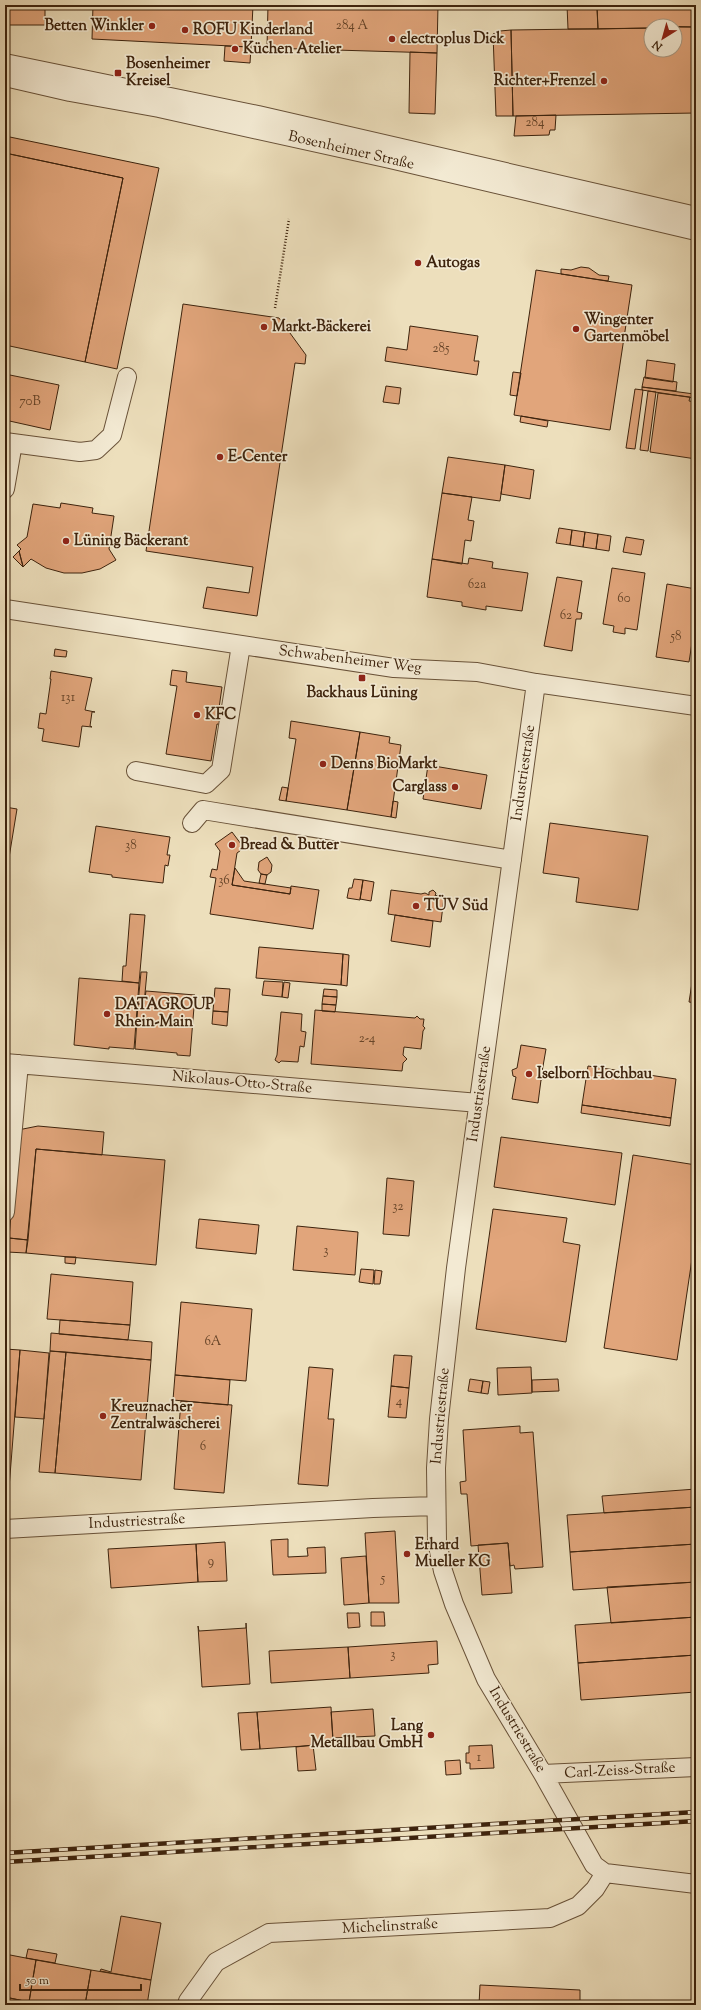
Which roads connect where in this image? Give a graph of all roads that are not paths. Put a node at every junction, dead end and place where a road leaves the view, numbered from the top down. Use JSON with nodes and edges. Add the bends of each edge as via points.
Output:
{"nodes":[{"id":1,"x":5,"y":63,"type":"edge"},
{"id":2,"x":5,"y":77,"type":"edge"},
{"id":3,"x":696,"y":216,"type":"edge"},
{"id":4,"x":696,"y":231,"type":"edge"},
{"id":5,"x":127,"y":377,"type":"dead end"},
{"id":6,"x":9,"y":443,"type":"edge"},
{"id":7,"x":5,"y":489,"type":"edge"},
{"id":8,"x":5,"y":609,"type":"edge"},
{"id":9,"x":241,"y":645,"type":"junction"},
{"id":10,"x":536,"y":683,"type":"junction"},
{"id":11,"x":696,"y":706,"type":"edge"},
{"id":12,"x":136,"y":771,"type":"dead end"},
{"id":13,"x":192,"y":823,"type":"dead end"},
{"id":14,"x":512,"y":860,"type":"junction"},
{"id":15,"x":12,"y":1063,"type":"edge"},
{"id":16,"x":479,"y":1103,"type":"junction"},
{"id":17,"x":5,"y":1212,"type":"edge"},
{"id":18,"x":436,"y":1506,"type":"junction"},
{"id":19,"x":5,"y":1529,"type":"edge"},
{"id":20,"x":696,"y":1767,"type":"edge"},
{"id":21,"x":543,"y":1774,"type":"junction"},
{"id":22,"x":605,"y":1873,"type":"junction"},
{"id":23,"x":696,"y":1884,"type":"edge"},
{"id":24,"x":187,"y":2005,"type":"edge"}],
"edges":[{"from":1,"to":3,"type":"street","name":"Bosenheimer Straße","via":[[258,115]]},
{"from":2,"to":4,"type":"street","name":"Bosenheimer Straße","via":[[390,159]]},
{"from":5,"to":6,"type":"street","via":[[112,435],[96,450],[80,452]]},
{"from":6,"to":7,"type":"street"},
{"from":8,"to":9,"type":"street","name":"Schwabenheimer Weg"},
{"from":9,"to":10,"type":"street","name":"Schwabenheimer Weg","via":[[394,668],[478,672]]},
{"from":9,"to":12,"type":"street","via":[[221,770],[206,784]]},
{"from":10,"to":11,"type":"street","name":"Schwabenheimer Weg"},
{"from":10,"to":14,"type":"street","name":"Industriestraße"},
{"from":13,"to":14,"type":"street","via":[[203,810]]},
{"from":14,"to":16,"type":"street","name":"Industriestraße"},
{"from":15,"to":16,"type":"street","name":"Nikolaus-Otto-Straße"},
{"from":15,"to":17,"type":"street"},
{"from":16,"to":18,"type":"street","name":"Industriestraße","via":[[456,1268],[439,1419]]},
{"from":18,"to":19,"type":"street","name":"Industriestraße"},
{"from":18,"to":21,"type":"street","name":"Industriestraße","via":[[437,1541],[443,1571],[454,1604],[486,1679]]},
{"from":20,"to":21,"type":"street","name":"Carl-Zeiss-Straße"},
{"from":21,"to":22,"type":"street","name":"Industriestraße","via":[[594,1865]]},
{"from":22,"to":23,"type":"street"},
{"from":22,"to":24,"type":"street","name":"Michelinstraße","via":[[578,1906],[550,1918],[269,1933],[216,1962]]}]}
